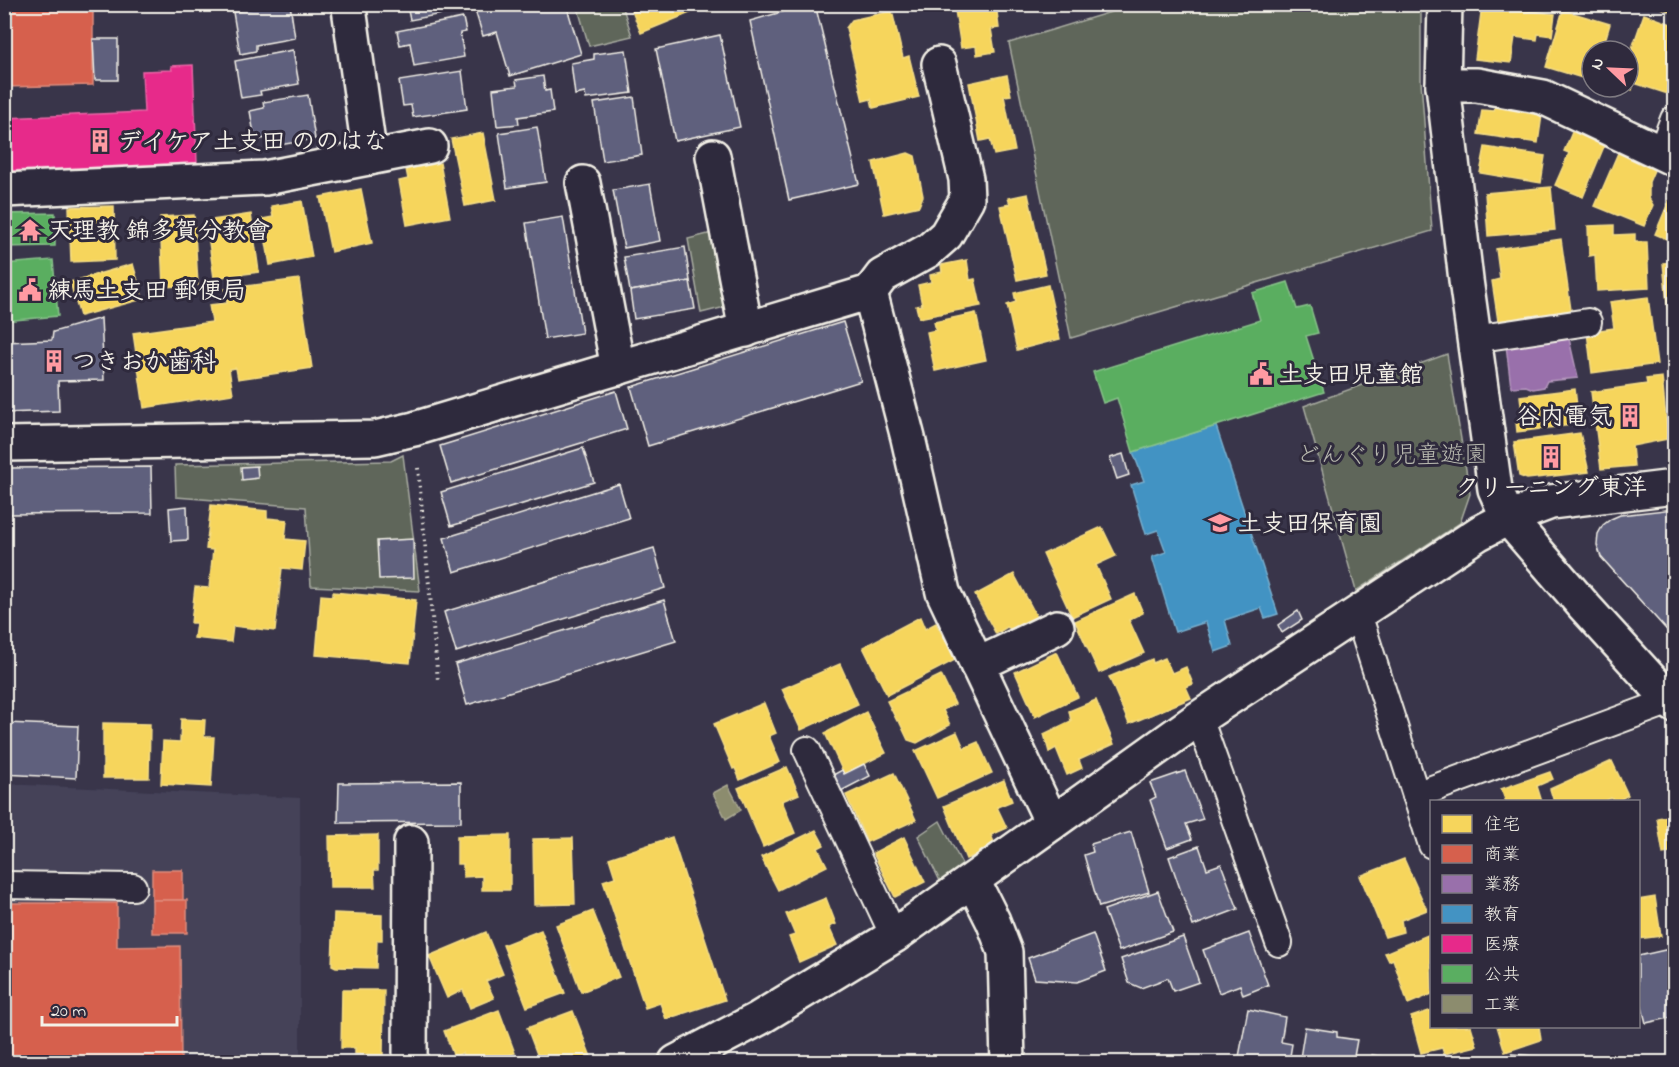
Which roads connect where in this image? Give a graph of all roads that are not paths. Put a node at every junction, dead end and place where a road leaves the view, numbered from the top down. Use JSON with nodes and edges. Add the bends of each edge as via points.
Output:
{"nodes":[{"id":1,"x":1445,"y":4,"type":"edge"},
{"id":2,"x":349,"y":8,"type":"dead end"},
{"id":3,"x":939,"y":64,"type":"dead end"},
{"id":4,"x":1443,"y":85,"type":"junction"},
{"id":5,"x":1674,"y":119,"type":"edge"},
{"id":6,"x":430,"y":146,"type":"dead end"},
{"id":7,"x":712,"y":156,"type":"dead end"},
{"id":8,"x":1668,"y":156,"type":"edge"},
{"id":9,"x":370,"y":158,"type":"junction"},
{"id":10,"x":583,"y":183,"type":"dead end"},
{"id":11,"x":4,"y":190,"type":"edge"},
{"id":12,"x":870,"y":292,"type":"junction"},
{"id":13,"x":1588,"y":322,"type":"dead end"},
{"id":14,"x":746,"y":330,"type":"junction"},
{"id":15,"x":1474,"y":339,"type":"junction"},
{"id":16,"x":618,"y":368,"type":"junction"},
{"id":17,"x":4,"y":444,"type":"edge"},
{"id":18,"x":1674,"y":487,"type":"edge"},
{"id":19,"x":1508,"y":518,"type":"junction"},
{"id":20,"x":1358,"y":614,"type":"junction"},
{"id":21,"x":1057,"y":627,"type":"dead end"},
{"id":22,"x":977,"y":665,"type":"junction"},
{"id":23,"x":1672,"y":703,"type":"edge"},
{"id":24,"x":1199,"y":718,"type":"junction"},
{"id":25,"x":807,"y":750,"type":"dead end"},
{"id":26,"x":1416,"y":795,"type":"junction"},
{"id":27,"x":1052,"y":823,"type":"junction"},
{"id":28,"x":411,"y":842,"type":"dead end"},
{"id":29,"x":1430,"y":842,"type":"edge"},
{"id":30,"x":973,"y":881,"type":"junction"},
{"id":31,"x":4,"y":885,"type":"edge"},
{"id":32,"x":133,"y":886,"type":"dead end"},
{"id":33,"x":894,"y":936,"type":"junction"},
{"id":34,"x":1279,"y":943,"type":"dead end"},
{"id":35,"x":410,"y":1062,"type":"edge"},
{"id":36,"x":676,"y":1062,"type":"edge"},
{"id":37,"x":1008,"y":1062,"type":"edge"}],
"edges":[{"from":1,"to":4,"type":"street"},
{"from":2,"to":9,"type":"street"},
{"from":3,"to":12,"type":"street","via":[[966,179],[967,199],[946,235],[929,250],[882,276]]},
{"from":4,"to":8,"type":"street","via":[[1477,85],[1543,97]]},
{"from":4,"to":15,"type":"street"},
{"from":5,"to":8,"type":"lane"},
{"from":6,"to":9,"type":"street"},
{"from":7,"to":14,"type":"street"},
{"from":9,"to":11,"type":"street","via":[[265,178]]},
{"from":10,"to":16,"type":"street"},
{"from":12,"to":14,"type":"street"},
{"from":12,"to":22,"type":"street","via":[[943,592]]},
{"from":13,"to":15,"type":"lane"},
{"from":14,"to":16,"type":"street"},
{"from":15,"to":19,"type":"street","via":[[1495,489]]},
{"from":16,"to":17,"type":"street","via":[[375,438]]},
{"from":18,"to":19,"type":"street","via":[[1551,502]]},
{"from":19,"to":20,"type":"street"},
{"from":19,"to":23,"type":"street"},
{"from":20,"to":24,"type":"street"},
{"from":20,"to":26,"type":"lane"},
{"from":21,"to":22,"type":"street"},
{"from":22,"to":27,"type":"street"},
{"from":23,"to":26,"type":"lane"},
{"from":24,"to":27,"type":"street"},
{"from":24,"to":34,"type":"lane"},
{"from":25,"to":33,"type":"lane"},
{"from":26,"to":29,"type":"lane"},
{"from":27,"to":30,"type":"street"},
{"from":28,"to":35,"type":"street"},
{"from":30,"to":33,"type":"street"},
{"from":30,"to":37,"type":"street","via":[[1005,952]]},
{"from":31,"to":32,"type":"lane"},
{"from":33,"to":36,"type":"street","via":[[758,1019]]}]}
